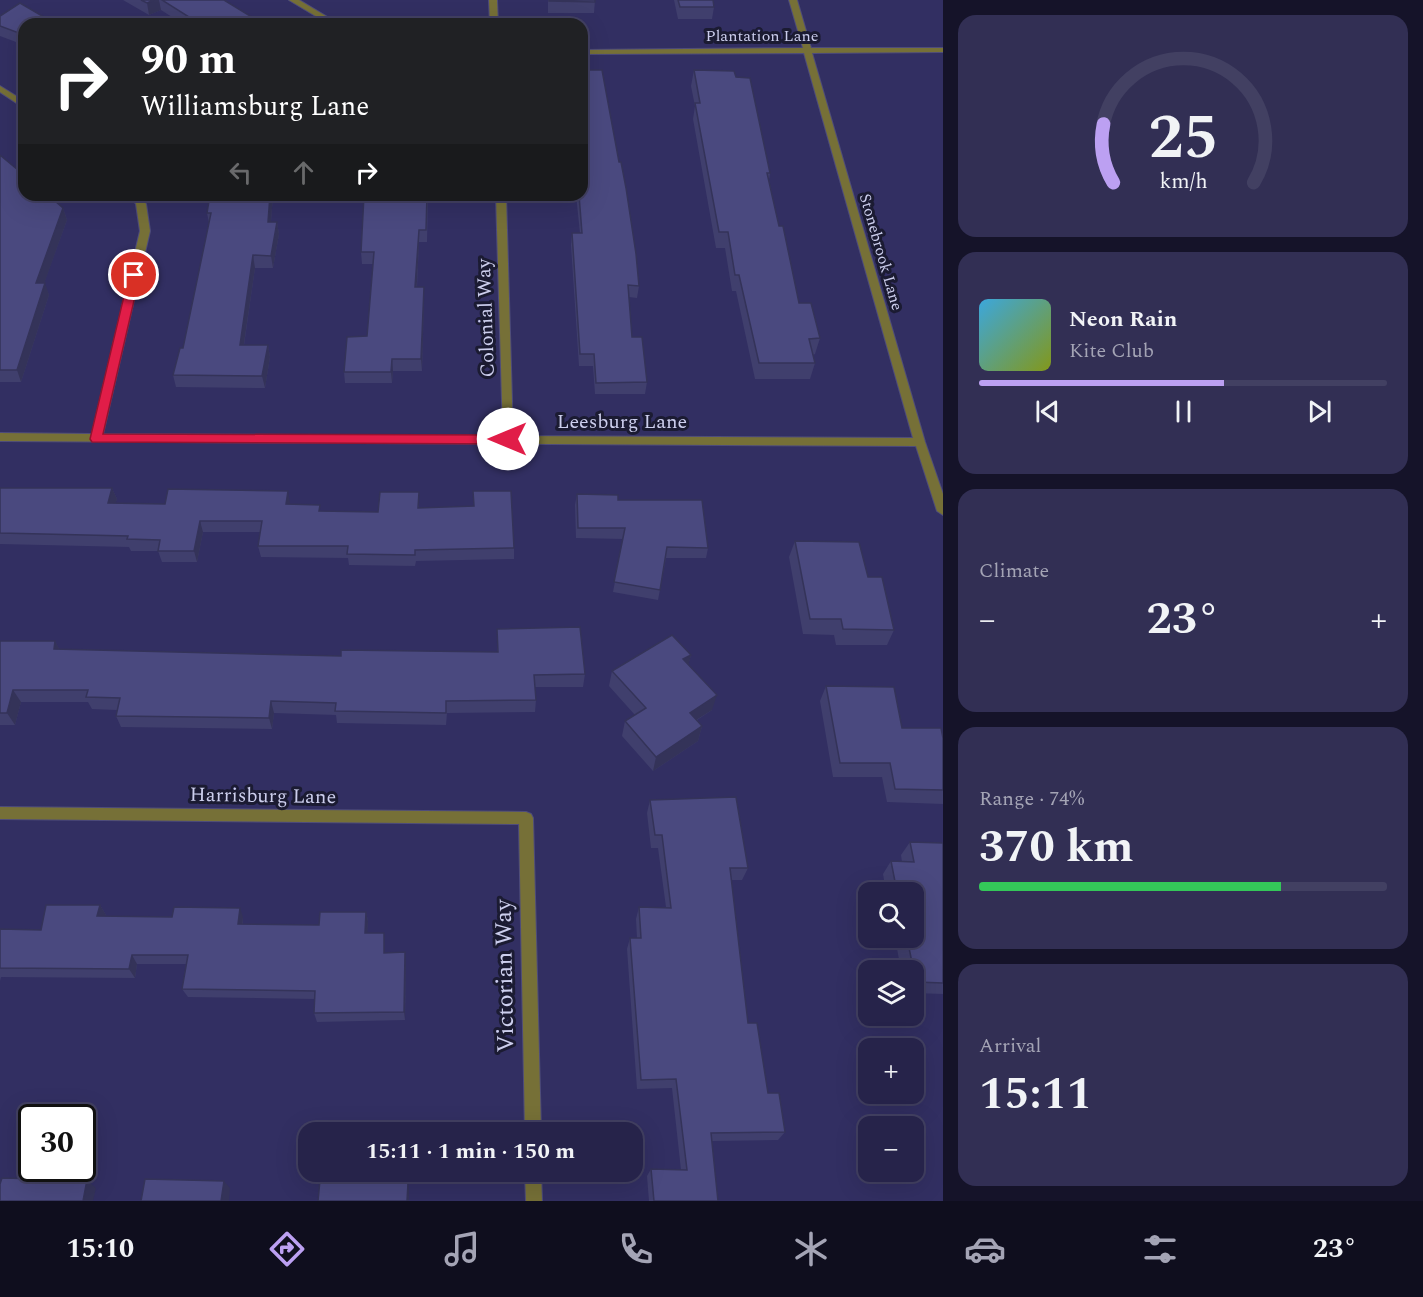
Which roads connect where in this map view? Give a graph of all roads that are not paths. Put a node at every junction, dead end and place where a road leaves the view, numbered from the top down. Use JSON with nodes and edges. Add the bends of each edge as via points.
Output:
{"nodes":[{"id":1,"x":293,"y":0,"type":"edge"},
{"id":2,"x":493,"y":0,"type":"edge"},
{"id":3,"x":793,"y":0,"type":"edge"},
{"id":4,"x":324,"y":18,"type":"edge"},
{"id":5,"x":494,"y":18,"type":"edge"},
{"id":6,"x":943,"y":50,"type":"edge"},
{"id":7,"x":808,"y":51,"type":"junction"},
{"id":8,"x":588,"y":52,"type":"edge"},
{"id":9,"x":0,"y":88,"type":"edge"},
{"id":10,"x":18,"y":101,"type":"edge"},
{"id":11,"x":139,"y":201,"type":"edge"},
{"id":12,"x":501,"y":201,"type":"edge"},
{"id":13,"x":0,"y":437,"type":"edge"},
{"id":14,"x":96,"y":439,"type":"junction"},
{"id":15,"x":508,"y":439,"type":"junction"},
{"id":16,"x":920,"y":442,"type":"junction"},
{"id":17,"x":943,"y":511,"type":"edge"},
{"id":18,"x":0,"y":813,"type":"edge"},
{"id":19,"x":526,"y":818,"type":"joint"},
{"id":20,"x":532,"y":1122,"type":"edge"},
{"id":21,"x":533,"y":1182,"type":"edge"},
{"id":22,"x":534,"y":1201,"type":"edge"}],
"edges":[{"from":1,"to":4,"type":"street"},
{"from":2,"to":5,"type":"street"},
{"from":3,"to":7,"type":"street","name":"Stonebrook Lane"},
{"from":6,"to":7,"type":"street","name":"Plantation Lane"},
{"from":7,"to":8,"type":"street","name":"Plantation Lane"},
{"from":7,"to":16,"type":"street","name":"Stonebrook Lane"},
{"from":9,"to":10,"type":"street"},
{"from":11,"to":14,"type":"street","via":[[144,231]]},
{"from":12,"to":15,"type":"street","name":"Colonial Way"},
{"from":13,"to":14,"type":"street","name":"Leesburg Lane"},
{"from":14,"to":15,"type":"street","name":"Leesburg Lane"},
{"from":15,"to":16,"type":"street","name":"Leesburg Lane"},
{"from":16,"to":17,"type":"street","name":"Stonebrook Lane"},
{"from":18,"to":19,"type":"street","name":"Harrisburg Lane"},
{"from":19,"to":20,"type":"street","name":"Victorian Way"},
{"from":21,"to":22,"type":"street"}]}
